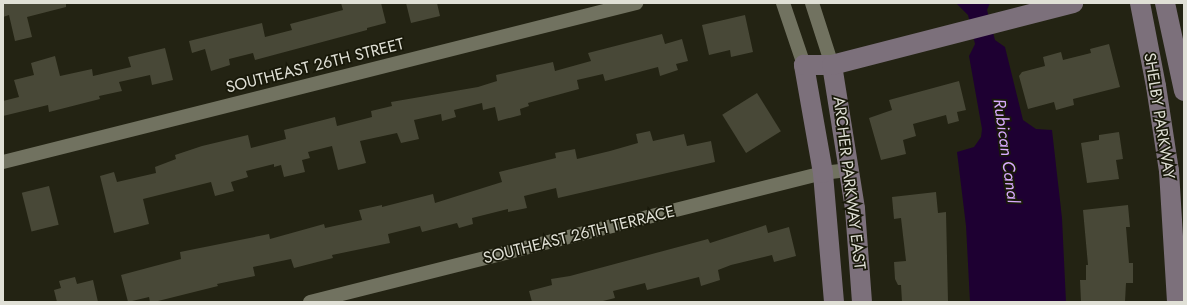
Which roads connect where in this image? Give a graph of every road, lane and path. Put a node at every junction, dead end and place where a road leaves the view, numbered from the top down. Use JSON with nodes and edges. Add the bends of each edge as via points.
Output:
{"nodes":[{"id":1,"x":636,"y":3,"type":"edge"},
{"id":2,"x":783,"y":3,"type":"edge"},
{"id":3,"x":812,"y":3,"type":"edge"},
{"id":4,"x":1073,"y":3,"type":"edge"},
{"id":5,"x":1140,"y":3,"type":"edge"},
{"id":6,"x":1165,"y":3,"type":"edge"},
{"id":7,"x":832,"y":64,"type":"junction"},
{"id":8,"x":804,"y":65,"type":"junction"},
{"id":9,"x":1184,"y":91,"type":"edge"},
{"id":10,"x":3,"y":162,"type":"edge"},
{"id":11,"x":849,"y":170,"type":"junction"},
{"id":12,"x":823,"y":173,"type":"junction"},
{"id":13,"x":310,"y":302,"type":"edge"},
{"id":14,"x":834,"y":302,"type":"edge"},
{"id":15,"x":862,"y":302,"type":"edge"},
{"id":16,"x":1177,"y":302,"type":"edge"}],
"edges":[{"from":1,"to":10,"type":"street","name":"SOUTHEAST 26TH STREET"},
{"from":2,"to":8,"type":"street"},
{"from":3,"to":7,"type":"street"},
{"from":4,"to":7,"type":"street"},
{"from":5,"to":16,"type":"street","name":"SHELBY PARKWAY","via":[[1169,171]]},
{"from":6,"to":9,"type":"street","name":"SHELBY PARKWAY"},
{"from":7,"to":8,"type":"street"},
{"from":7,"to":11,"type":"street","name":"ARCHER PARKWAY EAST"},
{"from":8,"to":12,"type":"street","name":"ARCHER PARKWAY EAST"},
{"from":11,"to":12,"type":"street","name":"SOUTHEAST 26TH TERRACE"},
{"from":11,"to":15,"type":"street","name":"ARCHER PARKWAY EAST"},
{"from":12,"to":13,"type":"street","name":"SOUTHEAST 26TH TERRACE"},
{"from":12,"to":14,"type":"street","name":"ARCHER PARKWAY EAST"}]}
